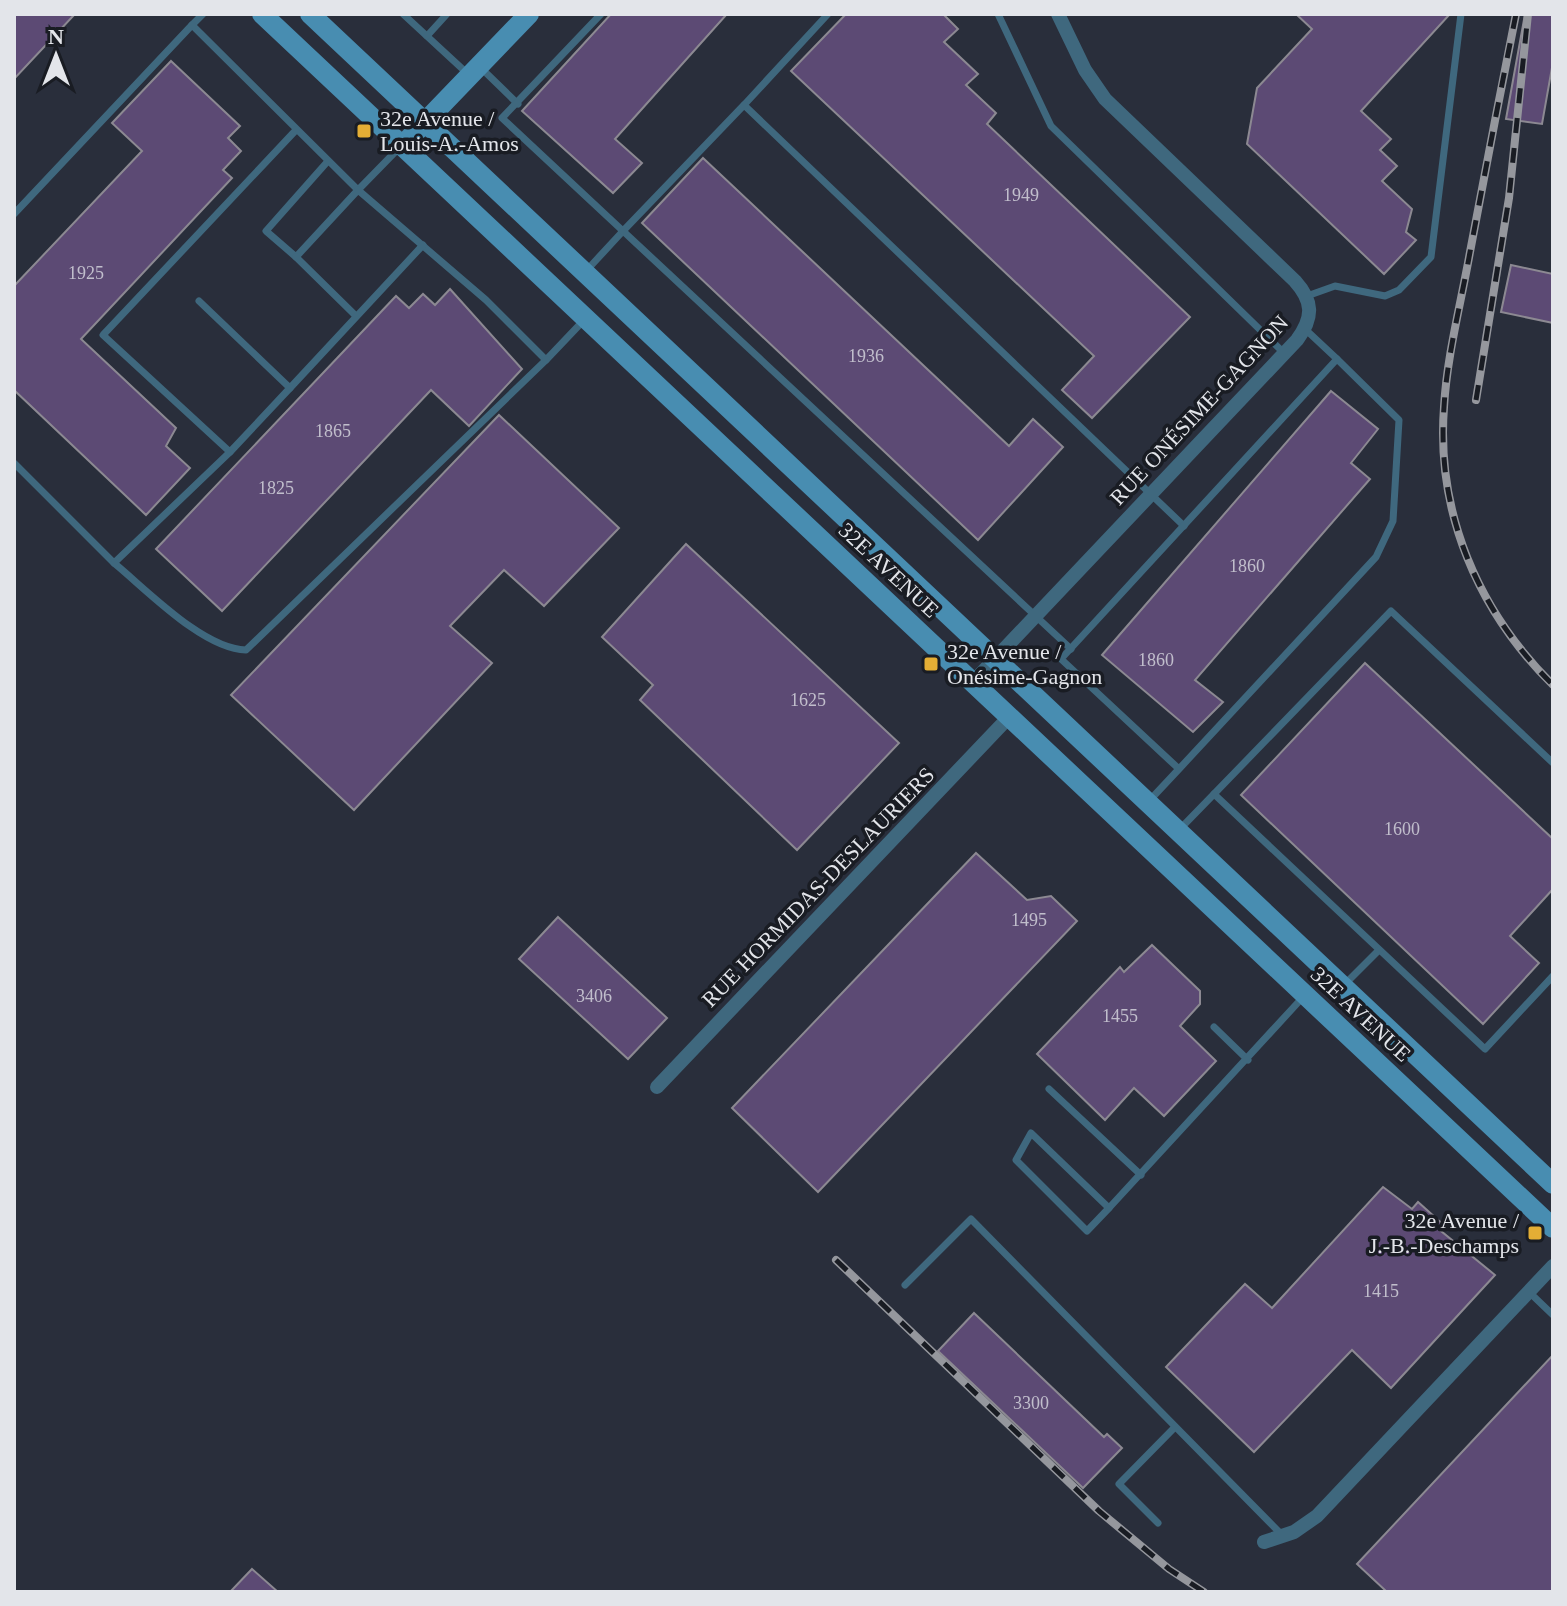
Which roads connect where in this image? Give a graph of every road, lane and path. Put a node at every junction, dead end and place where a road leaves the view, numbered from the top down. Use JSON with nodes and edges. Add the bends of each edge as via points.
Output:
{"nodes":[{"id":1,"x":203,"y":14,"type":"edge"},
{"id":2,"x":262,"y":14,"type":"edge"},
{"id":3,"x":310,"y":14,"type":"edge"},
{"id":4,"x":403,"y":14,"type":"edge"},
{"id":5,"x":447,"y":14,"type":"edge"},
{"id":6,"x":529,"y":14,"type":"edge"},
{"id":7,"x":601,"y":14,"type":"edge"},
{"id":8,"x":828,"y":14,"type":"edge"},
{"id":9,"x":998,"y":14,"type":"edge"},
{"id":10,"x":1058,"y":14,"type":"edge"},
{"id":11,"x":1461,"y":14,"type":"edge"},
{"id":12,"x":192,"y":25,"type":"junction"},
{"id":13,"x":427,"y":36,"type":"junction"},
{"id":14,"x":475,"y":72,"type":"junction"},
{"id":15,"x":518,"y":104,"type":"junction"},
{"id":16,"x":744,"y":105,"type":"junction"},
{"id":17,"x":425,"y":123,"type":"junction"},
{"id":18,"x":296,"y":130,"type":"junction"},
{"id":19,"x":402,"y":146,"type":"junction"},
{"id":20,"x":328,"y":161,"type":"junction"},
{"id":21,"x":358,"y":190,"type":"junction"},
{"id":22,"x":14,"y":214,"type":"edge"},
{"id":23,"x":623,"y":231,"type":"junction"},
{"id":24,"x":423,"y":245,"type":"junction"},
{"id":25,"x":296,"y":257,"type":"junction"},
{"id":26,"x":585,"y":272,"type":"junction"},
{"id":27,"x":1307,"y":296,"type":"junction"},
{"id":28,"x":199,"y":301,"type":"dead end"},
{"id":29,"x":356,"y":316,"type":"junction"},
{"id":30,"x":586,"y":318,"type":"junction"},
{"id":31,"x":1305,"y":329,"type":"junction"},
{"id":32,"x":1284,"y":353,"type":"junction"},
{"id":33,"x":1337,"y":359,"type":"junction"},
{"id":34,"x":546,"y":360,"type":"junction"},
{"id":35,"x":290,"y":388,"type":"junction"},
{"id":36,"x":230,"y":452,"type":"junction"},
{"id":37,"x":14,"y":463,"type":"edge"},
{"id":38,"x":1150,"y":496,"type":"junction"},
{"id":39,"x":1184,"y":526,"type":"junction"},
{"id":40,"x":114,"y":563,"type":"junction"},
{"id":41,"x":1036,"y":617,"type":"junction"},
{"id":42,"x":1071,"y":649,"type":"junction"},
{"id":43,"x":996,"y":659,"type":"junction"},
{"id":44,"x":973,"y":682,"type":"junction"},
{"id":45,"x":1009,"y":717,"type":"junction"},
{"id":46,"x":1553,"y":763,"type":"edge"},
{"id":47,"x":1179,"y":769,"type":"junction"},
{"id":48,"x":1214,"y":794,"type":"junction"},
{"id":49,"x":1147,"y":802,"type":"junction"},
{"id":50,"x":1177,"y":831,"type":"junction"},
{"id":51,"x":1379,"y":950,"type":"junction"},
{"id":52,"x":1553,"y":976,"type":"edge"},
{"id":53,"x":1344,"y":986,"type":"junction"},
{"id":54,"x":1306,"y":994,"type":"junction"},
{"id":55,"x":1214,"y":1027,"type":"dead end"},
{"id":56,"x":1248,"y":1060,"type":"junction"},
{"id":57,"x":657,"y":1087,"type":"dead end"},
{"id":58,"x":1049,"y":1089,"type":"dead end"},
{"id":59,"x":1141,"y":1175,"type":"junction"},
{"id":60,"x":1553,"y":1184,"type":"edge"},
{"id":61,"x":1109,"y":1208,"type":"junction"},
{"id":62,"x":1553,"y":1228,"type":"edge"},
{"id":63,"x":1553,"y":1266,"type":"edge"},
{"id":64,"x":905,"y":1285,"type":"dead end"},
{"id":65,"x":1529,"y":1292,"type":"junction"},
{"id":66,"x":1553,"y":1315,"type":"edge"},
{"id":67,"x":1175,"y":1427,"type":"junction"},
{"id":68,"x":1158,"y":1523,"type":"dead end"},
{"id":69,"x":1283,"y":1536,"type":"junction"},
{"id":70,"x":1264,"y":1542,"type":"dead end"}],
"edges":[{"from":1,"to":12,"type":"lane"},
{"from":2,"to":19,"type":"street","name":"32E AVENUE"},
{"from":3,"to":17,"type":"street","name":"32E AVENUE"},
{"from":4,"to":13,"type":"lane"},
{"from":5,"to":13,"type":"lane"},
{"from":6,"to":14,"type":"street"},
{"from":7,"to":15,"type":"lane"},
{"from":8,"to":16,"type":"lane"},
{"from":9,"to":32,"type":"lane","via":[[1051,126]]},
{"from":10,"to":27,"type":"street","name":"RUE ONÉSIME-GAGNON","via":[[1091,79],[1112,107]]},
{"from":11,"to":27,"type":"lane","via":[[1431,257],[1399,290],[1385,296],[1335,286]]},
{"from":12,"to":18,"type":"lane"},
{"from":12,"to":22,"type":"lane"},
{"from":13,"to":14,"type":"lane"},
{"from":14,"to":15,"type":"lane"},
{"from":14,"to":17,"type":"street"},
{"from":15,"to":23,"type":"lane","via":[[502,118]]},
{"from":16,"to":23,"type":"lane"},
{"from":16,"to":38,"type":"lane"},
{"from":17,"to":19,"type":"street"},
{"from":17,"to":26,"type":"street","name":"32E AVENUE"},
{"from":18,"to":20,"type":"lane"},
{"from":18,"to":36,"type":"lane","via":[[103,335]]},
{"from":19,"to":21,"type":"lane"},
{"from":19,"to":30,"type":"street","name":"32E AVENUE"},
{"from":20,"to":21,"type":"lane"},
{"from":20,"to":25,"type":"lane","via":[[266,231]]},
{"from":21,"to":24,"type":"lane"},
{"from":21,"to":25,"type":"lane"},
{"from":23,"to":26,"type":"lane"},
{"from":23,"to":41,"type":"lane"},
{"from":24,"to":29,"type":"lane"},
{"from":24,"to":34,"type":"lane"},
{"from":25,"to":29,"type":"lane"},
{"from":26,"to":43,"type":"street","name":"32E AVENUE"},
{"from":27,"to":31,"type":"street","name":"RUE ONÉSIME-GAGNON"},
{"from":28,"to":35,"type":"lane"},
{"from":29,"to":35,"type":"lane"},
{"from":30,"to":34,"type":"lane"},
{"from":30,"to":44,"type":"street","name":"32E AVENUE"},
{"from":31,"to":32,"type":"street","name":"RUE ONÉSIME-GAGNON"},
{"from":31,"to":33,"type":"lane"},
{"from":32,"to":38,"type":"street","name":"RUE ONÉSIME-GAGNON"},
{"from":33,"to":39,"type":"lane"},
{"from":33,"to":47,"type":"lane","via":[[1399,420],[1393,521],[1376,557]]},
{"from":34,"to":40,"type":"lane","via":[[246,650],[230,650],[203,635]]},
{"from":35,"to":36,"type":"lane"},
{"from":36,"to":40,"type":"lane"},
{"from":37,"to":40,"type":"lane"},
{"from":38,"to":39,"type":"lane"},
{"from":38,"to":41,"type":"street","name":"RUE ONÉSIME-GAGNON"},
{"from":39,"to":42,"type":"lane"},
{"from":41,"to":42,"type":"lane"},
{"from":41,"to":43,"type":"street","name":"RUE ONÉSIME-GAGNON"},
{"from":42,"to":47,"type":"lane","via":[[1061,659]]},
{"from":43,"to":44,"type":"street","name":"RUE ONÉSIME-GAGNON"},
{"from":43,"to":49,"type":"street","name":"32E AVENUE"},
{"from":44,"to":45,"type":"street","name":"32E AVENUE"},
{"from":45,"to":54,"type":"street","name":"32E AVENUE"},
{"from":45,"to":57,"type":"street","name":"RUE HORMIDAS-DESLAURIERS"},
{"from":46,"to":48,"type":"lane","via":[[1391,611]]},
{"from":47,"to":49,"type":"lane"},
{"from":48,"to":50,"type":"lane"},
{"from":48,"to":51,"type":"lane"},
{"from":49,"to":50,"type":"street","name":"32E AVENUE"},
{"from":50,"to":53,"type":"street","name":"32E AVENUE"},
{"from":51,"to":52,"type":"lane","via":[[1485,1049]]},
{"from":51,"to":53,"type":"lane"},
{"from":53,"to":60,"type":"street","name":"32E AVENUE"},
{"from":54,"to":56,"type":"lane"},
{"from":54,"to":62,"type":"street","name":"32E AVENUE"},
{"from":55,"to":56,"type":"lane"},
{"from":56,"to":59,"type":"lane"},
{"from":58,"to":59,"type":"lane"},
{"from":59,"to":61,"type":"lane"},
{"from":61,"to":61,"type":"lane","via":[[1097,1197],[1031,1133],[1016,1160],[1087,1231]]},
{"from":63,"to":65,"type":"street"},
{"from":64,"to":67,"type":"lane","via":[[971,1219]]},
{"from":65,"to":66,"type":"lane"},
{"from":65,"to":69,"type":"street","via":[[1317,1516]]},
{"from":67,"to":68,"type":"lane","via":[[1119,1484]]},
{"from":67,"to":69,"type":"lane"},
{"from":69,"to":70,"type":"street"}]}
